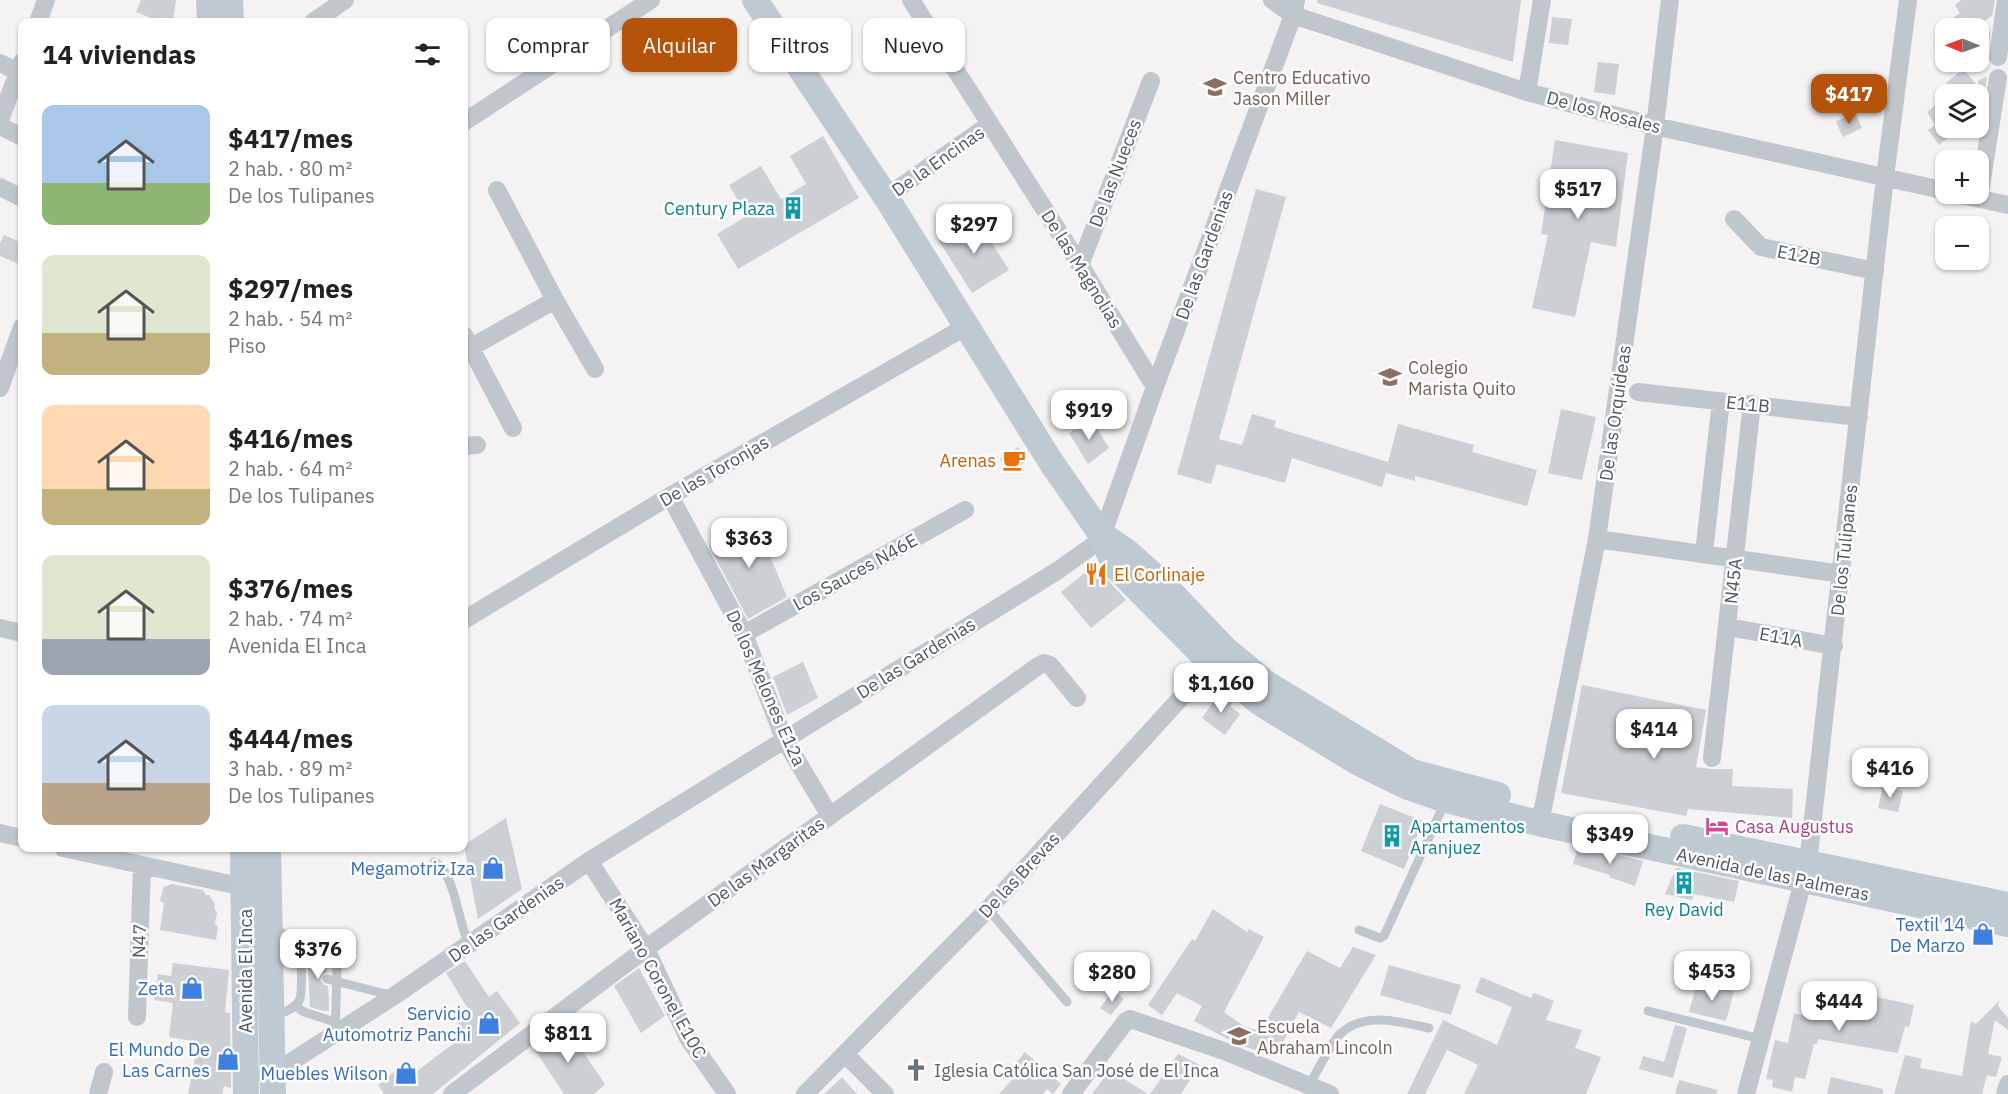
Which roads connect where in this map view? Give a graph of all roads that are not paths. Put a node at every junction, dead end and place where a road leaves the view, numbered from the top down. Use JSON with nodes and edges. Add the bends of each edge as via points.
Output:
{"nodes":[{"id":1,"x":46,"y":0,"type":"edge"},
{"id":2,"x":209,"y":0,"type":"edge"},
{"id":3,"x":230,"y":0,"type":"edge"},
{"id":4,"x":345,"y":0,"type":"edge"},
{"id":5,"x":651,"y":0,"type":"edge"},
{"id":6,"x":755,"y":0,"type":"edge"},
{"id":7,"x":911,"y":0,"type":"edge"},
{"id":8,"x":1272,"y":0,"type":"edge"},
{"id":9,"x":1542,"y":0,"type":"edge"},
{"id":10,"x":1670,"y":0,"type":"edge"},
{"id":11,"x":1908,"y":0,"type":"edge"},
{"id":12,"x":2006,"y":0,"type":"edge"},
{"id":13,"x":1294,"y":8,"type":"edge"},
{"id":14,"x":39,"y":18,"type":"edge"},
{"id":15,"x":210,"y":18,"type":"edge"},
{"id":16,"x":231,"y":18,"type":"edge"},
{"id":17,"x":319,"y":18,"type":"edge"},
{"id":18,"x":1998,"y":57,"type":"dead end"},
{"id":19,"x":0,"y":63,"type":"edge"},
{"id":20,"x":18,"y":67,"type":"edge"},
{"id":21,"x":18,"y":72,"type":"edge"},
{"id":22,"x":1998,"y":78,"type":"dead end"},
{"id":23,"x":1151,"y":81,"type":"dead end"},
{"id":24,"x":1527,"y":92,"type":"junction"},
{"id":25,"x":468,"y":119,"type":"edge"},
{"id":26,"x":0,"y":120,"type":"edge"},
{"id":27,"x":990,"y":124,"type":"junction"},
{"id":28,"x":0,"y":126,"type":"edge"},
{"id":29,"x":1655,"y":126,"type":"junction"},
{"id":30,"x":18,"y":135,"type":"edge"},
{"id":31,"x":1987,"y":150,"type":"edge"},
{"id":32,"x":1885,"y":177,"type":"junction"},
{"id":33,"x":0,"y":188,"type":"edge"},
{"id":34,"x":1935,"y":188,"type":"edge"},
{"id":35,"x":497,"y":190,"type":"dead end"},
{"id":36,"x":18,"y":196,"type":"edge"},
{"id":37,"x":886,"y":197,"type":"junction"},
{"id":38,"x":1989,"y":200,"type":"edge"},
{"id":39,"x":2008,"y":205,"type":"edge"},
{"id":40,"x":1734,"y":219,"type":"dead end"},
{"id":41,"x":1080,"y":265,"type":"junction"},
{"id":42,"x":1875,"y":271,"type":"junction"},
{"id":43,"x":555,"y":300,"type":"junction"},
{"id":44,"x":967,"y":326,"type":"junction"},
{"id":45,"x":18,"y":337,"type":"edge"},
{"id":46,"x":468,"y":343,"type":"edge"},
{"id":47,"x":468,"y":348,"type":"edge"},
{"id":48,"x":12,"y":352,"type":"edge"},
{"id":49,"x":595,"y":369,"type":"dead end"},
{"id":50,"x":1155,"y":387,"type":"junction"},
{"id":51,"x":0,"y":388,"type":"edge"},
{"id":52,"x":1638,"y":392,"type":"dead end"},
{"id":53,"x":1721,"y":400,"type":"junction"},
{"id":54,"x":1752,"y":404,"type":"junction"},
{"id":55,"x":1859,"y":417,"type":"junction"},
{"id":56,"x":513,"y":428,"type":"dead end"},
{"id":57,"x":670,"y":496,"type":"junction"},
{"id":58,"x":965,"y":510,"type":"dead end"},
{"id":59,"x":1101,"y":534,"type":"junction"},
{"id":60,"x":1597,"y":539,"type":"junction"},
{"id":61,"x":1704,"y":554,"type":"junction"},
{"id":62,"x":1735,"y":557,"type":"junction"},
{"id":63,"x":1842,"y":574,"type":"junction"},
{"id":64,"x":468,"y":618,"type":"edge"},
{"id":65,"x":1728,"y":627,"type":"junction"},
{"id":66,"x":0,"y":628,"type":"edge"},
{"id":67,"x":18,"y":632,"type":"edge"},
{"id":68,"x":744,"y":634,"type":"junction"},
{"id":69,"x":1834,"y":646,"type":"junction"},
{"id":70,"x":1218,"y":656,"type":"junction"},
{"id":71,"x":1077,"y":698,"type":"dead end"},
{"id":72,"x":784,"y":739,"type":"junction"},
{"id":73,"x":1712,"y":758,"type":"dead end"},
{"id":74,"x":1446,"y":800,"type":"junction"},
{"id":75,"x":1540,"y":815,"type":"junction"},
{"id":76,"x":830,"y":816,"type":"junction"},
{"id":77,"x":0,"y":833,"type":"edge"},
{"id":78,"x":18,"y":837,"type":"edge"},
{"id":79,"x":82,"y":852,"type":"edge"},
{"id":80,"x":243,"y":852,"type":"edge"},
{"id":81,"x":268,"y":852,"type":"edge"},
{"id":82,"x":590,"y":861,"type":"junction"},
{"id":83,"x":434,"y":862,"type":"dead end"},
{"id":84,"x":142,"y":865,"type":"junction"},
{"id":85,"x":1806,"y":872,"type":"junction"},
{"id":86,"x":244,"y":887,"type":"junction"},
{"id":87,"x":2008,"y":905,"type":"edge"},
{"id":88,"x":988,"y":909,"type":"junction"},
{"id":89,"x":2008,"y":924,"type":"edge"},
{"id":90,"x":269,"y":928,"type":"junction"},
{"id":91,"x":1359,"y":930,"type":"dead end"},
{"id":92,"x":295,"y":939,"type":"junction"},
{"id":93,"x":469,"y":944,"type":"junction"},
{"id":94,"x":646,"y":950,"type":"junction"},
{"id":95,"x":331,"y":980,"type":"junction"},
{"id":96,"x":394,"y":996,"type":"junction"},
{"id":97,"x":1067,"y":1002,"type":"dead end"},
{"id":98,"x":295,"y":1006,"type":"junction"},
{"id":99,"x":1648,"y":1011,"type":"dead end"},
{"id":100,"x":137,"y":1017,"type":"dead end"},
{"id":101,"x":271,"y":1019,"type":"junction"},
{"id":102,"x":335,"y":1028,"type":"junction"},
{"id":103,"x":1429,"y":1028,"type":"dead end"},
{"id":104,"x":1761,"y":1039,"type":"junction"},
{"id":105,"x":845,"y":1054,"type":"junction"},
{"id":106,"x":104,"y":1072,"type":"dead end"},
{"id":107,"x":272,"y":1084,"type":"edge"},
{"id":108,"x":2008,"y":1084,"type":"edge"},
{"id":109,"x":246,"y":1085,"type":"edge"},
{"id":110,"x":1307,"y":1090,"type":"edge"},
{"id":111,"x":98,"y":1094,"type":"edge"},
{"id":112,"x":452,"y":1094,"type":"edge"},
{"id":113,"x":727,"y":1094,"type":"edge"},
{"id":114,"x":805,"y":1094,"type":"edge"},
{"id":115,"x":885,"y":1094,"type":"edge"},
{"id":116,"x":1071,"y":1094,"type":"edge"},
{"id":117,"x":1330,"y":1094,"type":"edge"},
{"id":118,"x":1746,"y":1094,"type":"edge"},
{"id":119,"x":2005,"y":1094,"type":"edge"}],
"edges":[{"from":1,"to":14,"type":"street"},
{"from":2,"to":15,"type":"street"},
{"from":3,"to":16,"type":"street"},
{"from":4,"to":17,"type":"street"},
{"from":5,"to":25,"type":"street"},
{"from":6,"to":37,"type":"street","name":"Avenida de las Palmeras"},
{"from":7,"to":27,"type":"street","name":"De las Magnolias"},
{"from":8,"to":13,"type":"street","name":"De los Rosales"},
{"from":9,"to":24,"type":"street"},
{"from":10,"to":29,"type":"street","name":"De las Orquídeas"},
{"from":11,"to":32,"type":"street","name":"De los Tulipanes"},
{"from":12,"to":18,"type":"street"},
{"from":13,"to":24,"type":"street","name":"De los Rosales"},
{"from":13,"to":50,"type":"street","name":"De las Gardenias"},
{"from":19,"to":20,"type":"street"},
{"from":21,"to":26,"type":"street"},
{"from":22,"to":31,"type":"street"},
{"from":23,"to":41,"type":"street","name":"De las Nueces"},
{"from":24,"to":29,"type":"street","name":"De los Rosales"},
{"from":27,"to":37,"type":"street","name":"De la Encinas"},
{"from":27,"to":41,"type":"street","name":"De las Magnolias"},
{"from":28,"to":30,"type":"street"},
{"from":29,"to":32,"type":"street","name":"De los Rosales"},
{"from":29,"to":60,"type":"street","name":"De las Orquídeas"},
{"from":32,"to":34,"type":"street","name":"De los Rosales"},
{"from":32,"to":42,"type":"street","name":"De los Tulipanes"},
{"from":33,"to":36,"type":"street"},
{"from":35,"to":43,"type":"street"},
{"from":37,"to":44,"type":"street","name":"Avenida de las Palmeras"},
{"from":38,"to":39,"type":"street"},
{"from":40,"to":42,"type":"street","name":"E12B","via":[[1761,247]]},
{"from":41,"to":50,"type":"street","name":"De las Magnolias"},
{"from":42,"to":55,"type":"street","name":"De los Tulipanes"},
{"from":43,"to":46,"type":"street"},
{"from":43,"to":49,"type":"street"},
{"from":44,"to":57,"type":"street","name":"De las Toronjas"},
{"from":44,"to":59,"type":"street","name":"Avenida de las Palmeras","via":[[1051,462]]},
{"from":45,"to":48,"type":"street"},
{"from":47,"to":56,"type":"street"},
{"from":48,"to":51,"type":"street"},
{"from":50,"to":59,"type":"street","name":"De las Gardenias"},
{"from":52,"to":53,"type":"street","name":"E11B"},
{"from":53,"to":54,"type":"street","name":"E11B"},
{"from":53,"to":61,"type":"street"},
{"from":54,"to":55,"type":"street","name":"E11B"},
{"from":54,"to":62,"type":"street","name":"N45A"},
{"from":55,"to":63,"type":"street","name":"De los Tulipanes"},
{"from":57,"to":64,"type":"street","name":"De las Toronjas"},
{"from":57,"to":68,"type":"street","name":"De los Melones E12a"},
{"from":58,"to":68,"type":"street","name":"Los Sauces N46E"},
{"from":59,"to":70,"type":"street","name":"Avenida de las Palmeras","via":[[1114,565]]},
{"from":59,"to":72,"type":"street","name":"De las Gardenias","via":[[1095,544],[1057,571]]},
{"from":60,"to":61,"type":"street"},
{"from":60,"to":75,"type":"street","name":"De las Orquídeas"},
{"from":61,"to":62,"type":"street"},
{"from":62,"to":63,"type":"street"},
{"from":62,"to":65,"type":"street","name":"N45A"},
{"from":63,"to":69,"type":"street","name":"De los Tulipanes"},
{"from":65,"to":69,"type":"street","name":"E11A"},
{"from":65,"to":73,"type":"street","name":"N45A"},
{"from":66,"to":67,"type":"street"},
{"from":68,"to":72,"type":"street","name":"De los Melones E12a"},
{"from":69,"to":85,"type":"street","name":"De los Tulipanes"},
{"from":70,"to":74,"type":"street","name":"Avenida de las Palmeras","via":[[1260,703],[1357,762]]},
{"from":70,"to":75,"type":"street","name":"Avenida de las Palmeras","via":[[1412,772]]},
{"from":70,"to":88,"type":"street","name":"De las Brevas"},
{"from":71,"to":76,"type":"street","name":"De las Margaritas","via":[[1044,663]]},
{"from":72,"to":76,"type":"street","name":"De los Melones E12a"},
{"from":72,"to":82,"type":"street","name":"De las Gardenias"},
{"from":74,"to":75,"type":"street","name":"Avenida de las Palmeras"},
{"from":74,"to":91,"type":"lane","via":[[1384,936]]},
{"from":75,"to":85,"type":"street","name":"Avenida de las Palmeras"},
{"from":76,"to":94,"type":"street","name":"De las Margaritas"},
{"from":77,"to":78,"type":"street"},
{"from":79,"to":84,"type":"street"},
{"from":80,"to":86,"type":"street","name":"Avenida El Inca"},
{"from":81,"to":90,"type":"street","name":"Avenida El Inca"},
{"from":82,"to":93,"type":"street","name":"De las Gardenias"},
{"from":82,"to":94,"type":"street","name":"Mariano Coronel E10C"},
{"from":83,"to":93,"type":"lane","via":[[440,864],[446,875]]},
{"from":84,"to":86,"type":"street"},
{"from":84,"to":100,"type":"street","name":"N47"},
{"from":85,"to":87,"type":"street","name":"Avenida de las Palmeras"},
{"from":85,"to":89,"type":"street","name":"Avenida de las Palmeras"},
{"from":85,"to":104,"type":"street","name":"De los Tulipanes"},
{"from":86,"to":109,"type":"street","name":"Avenida El Inca"},
{"from":88,"to":97,"type":"lane"},
{"from":88,"to":105,"type":"street","name":"De las Brevas"},
{"from":90,"to":92,"type":"lane"},
{"from":90,"to":101,"type":"street","name":"Avenida El Inca"},
{"from":92,"to":95,"type":"lane","via":[[320,940],[330,945],[336,958]]},
{"from":92,"to":98,"type":"lane","via":[[304,973],[301,997]]},
{"from":93,"to":96,"type":"street","name":"De las Gardenias"},
{"from":94,"to":112,"type":"street","name":"De las Margaritas"},
{"from":94,"to":113,"type":"street","name":"Mariano Coronel E10C","via":[[688,1038]]},
{"from":95,"to":96,"type":"lane"},
{"from":95,"to":102,"type":"lane"},
{"from":96,"to":102,"type":"street","name":"De las Gardenias"},
{"from":98,"to":101,"type":"lane"},
{"from":98,"to":102,"type":"lane"},
{"from":99,"to":104,"type":"lane"},
{"from":101,"to":107,"type":"street","name":"Avenida El Inca"},
{"from":102,"to":107,"type":"street","name":"De las Gardenias"},
{"from":103,"to":110,"type":"lane","via":[[1384,1019],[1354,1025],[1339,1034]]},
{"from":104,"to":118,"type":"street","name":"De los Tulipanes"},
{"from":105,"to":114,"type":"street","name":"De las Brevas"},
{"from":105,"to":115,"type":"street"},
{"from":106,"to":111,"type":"street"},
{"from":107,"to":109,"type":"street","name":"De las Gardenias"},
{"from":108,"to":119,"type":"street"},
{"from":110,"to":116,"type":"street","via":[[1224,1051],[1130,1019]]},
{"from":110,"to":117,"type":"street"}]}
